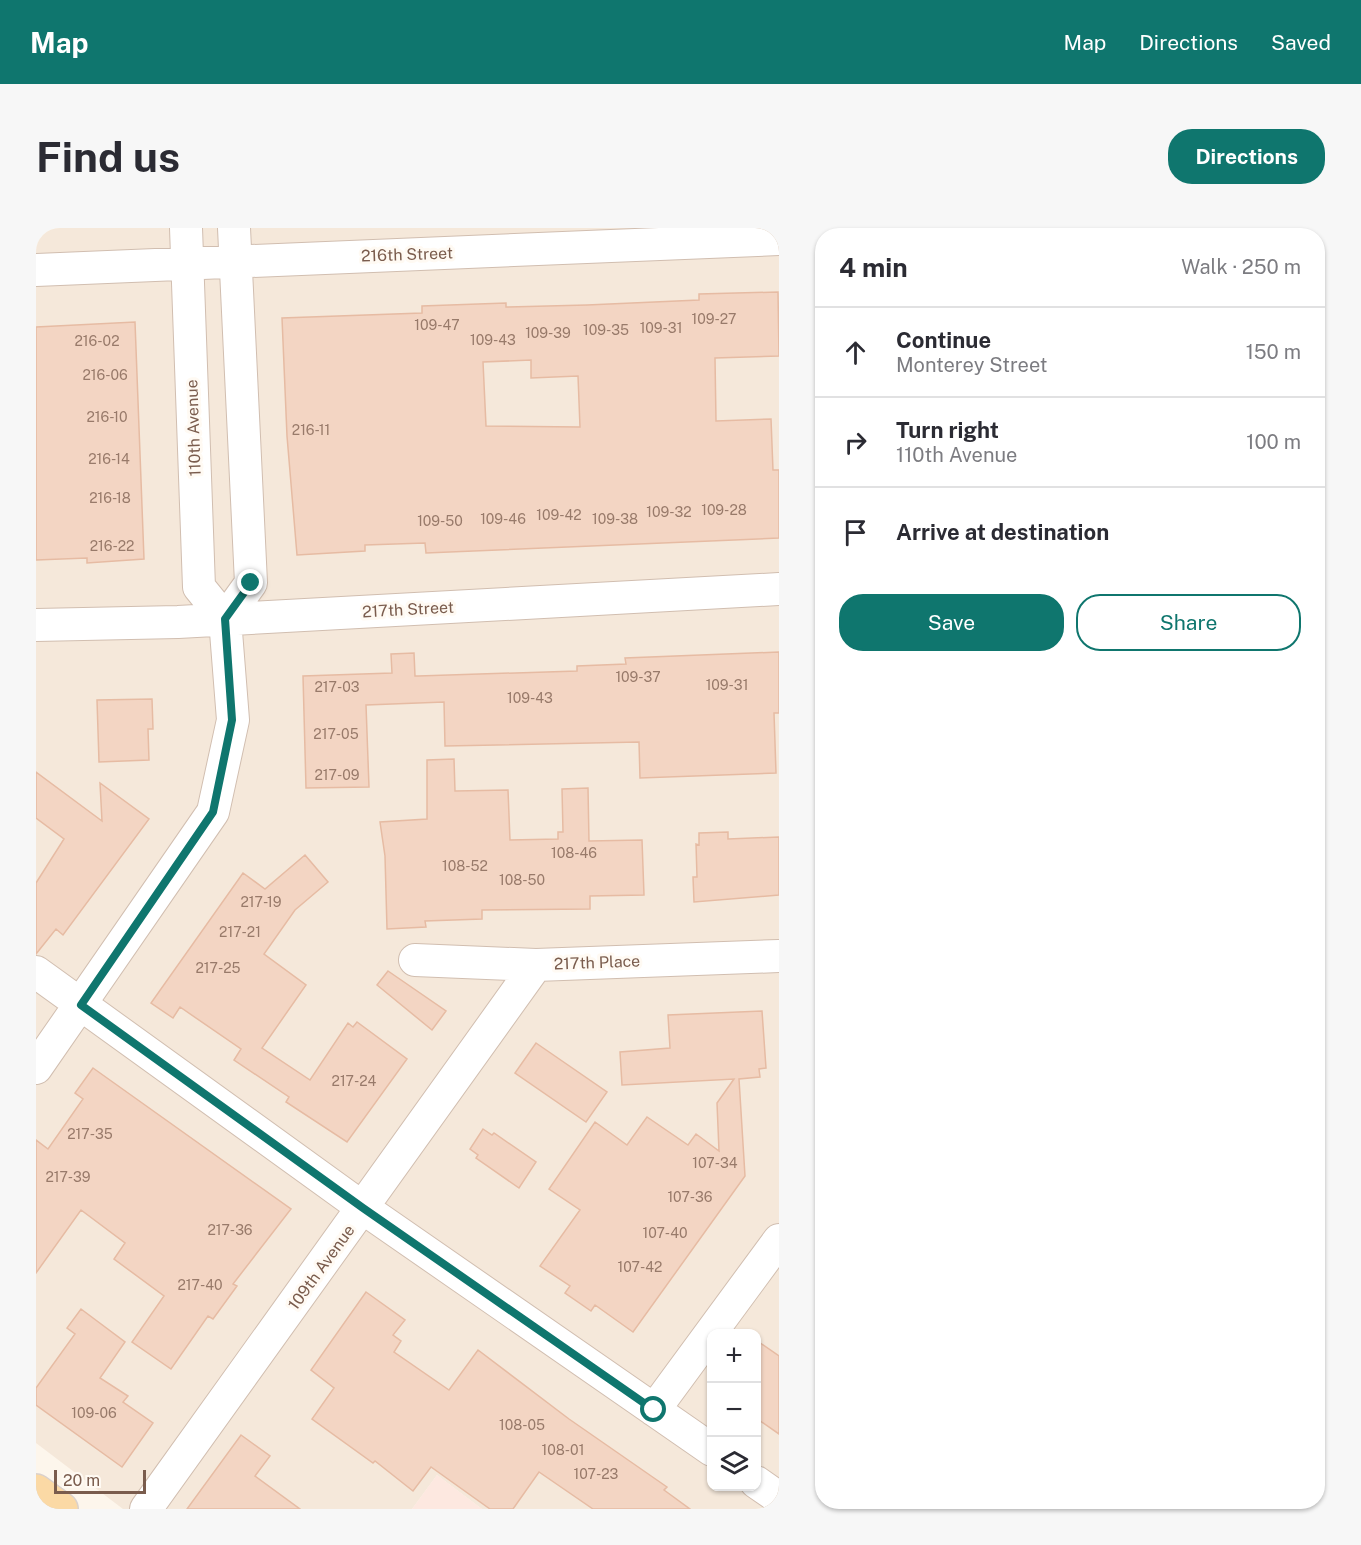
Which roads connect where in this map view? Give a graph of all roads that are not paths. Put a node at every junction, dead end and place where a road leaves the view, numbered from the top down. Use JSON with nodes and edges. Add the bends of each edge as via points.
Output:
{"nodes":[{"id":1,"x":186,"y":228,"type":"edge"},
{"id":2,"x":234,"y":228,"type":"edge"},
{"id":3,"x":779,"y":239,"type":"edge"},
{"id":4,"x":235,"y":261,"type":"junction"},
{"id":5,"x":188,"y":264,"type":"junction"},
{"id":6,"x":36,"y":270,"type":"edge"},
{"id":7,"x":779,"y":589,"type":"edge"},
{"id":8,"x":225,"y":619,"type":"junction"},
{"id":9,"x":36,"y":625,"type":"edge"},
{"id":10,"x":779,"y":956,"type":"edge"},
{"id":11,"x":415,"y":960,"type":"dead end"},
{"id":12,"x":536,"y":965,"type":"junction"},
{"id":13,"x":36,"y":972,"type":"edge"},
{"id":14,"x":81,"y":1005,"type":"junction"},
{"id":15,"x":36,"y":1068,"type":"edge"},
{"id":16,"x":363,"y":1208,"type":"junction"},
{"id":17,"x":779,"y":1239,"type":"edge"},
{"id":18,"x":654,"y":1410,"type":"junction"},
{"id":19,"x":707,"y":1447,"type":"edge"},
{"id":20,"x":761,"y":1485,"type":"edge"},
{"id":21,"x":36,"y":1491,"type":"edge"},
{"id":22,"x":779,"y":1498,"type":"edge"},
{"id":23,"x":61,"y":1509,"type":"edge"},
{"id":24,"x":146,"y":1509,"type":"edge"}],
"edges":[{"from":1,"to":5,"type":"street","name":"110th Avenue"},
{"from":2,"to":4,"type":"street"},
{"from":3,"to":4,"type":"street","name":"216th Street"},
{"from":4,"to":5,"type":"street","name":"216th Street"},
{"from":4,"to":8,"type":"street","via":[[251,583]]},
{"from":5,"to":6,"type":"street","name":"216th Street"},
{"from":5,"to":8,"type":"street","name":"110th Avenue","via":[[199,587]]},
{"from":7,"to":8,"type":"street","name":"217th Street"},
{"from":8,"to":9,"type":"street","name":"217th Street"},
{"from":8,"to":14,"type":"street","via":[[232,720],[213,812]]},
{"from":10,"to":12,"type":"street","name":"217th Place"},
{"from":11,"to":12,"type":"street","name":"217th Place"},
{"from":12,"to":16,"type":"street","name":"109th Avenue"},
{"from":13,"to":14,"type":"street"},
{"from":14,"to":15,"type":"street"},
{"from":14,"to":16,"type":"street"},
{"from":16,"to":18,"type":"street"},
{"from":16,"to":24,"type":"street","name":"109th Avenue"},
{"from":17,"to":18,"type":"street"},
{"from":18,"to":19,"type":"street"},
{"from":20,"to":22,"type":"street"},
{"from":21,"to":23,"type":"main road"}]}
